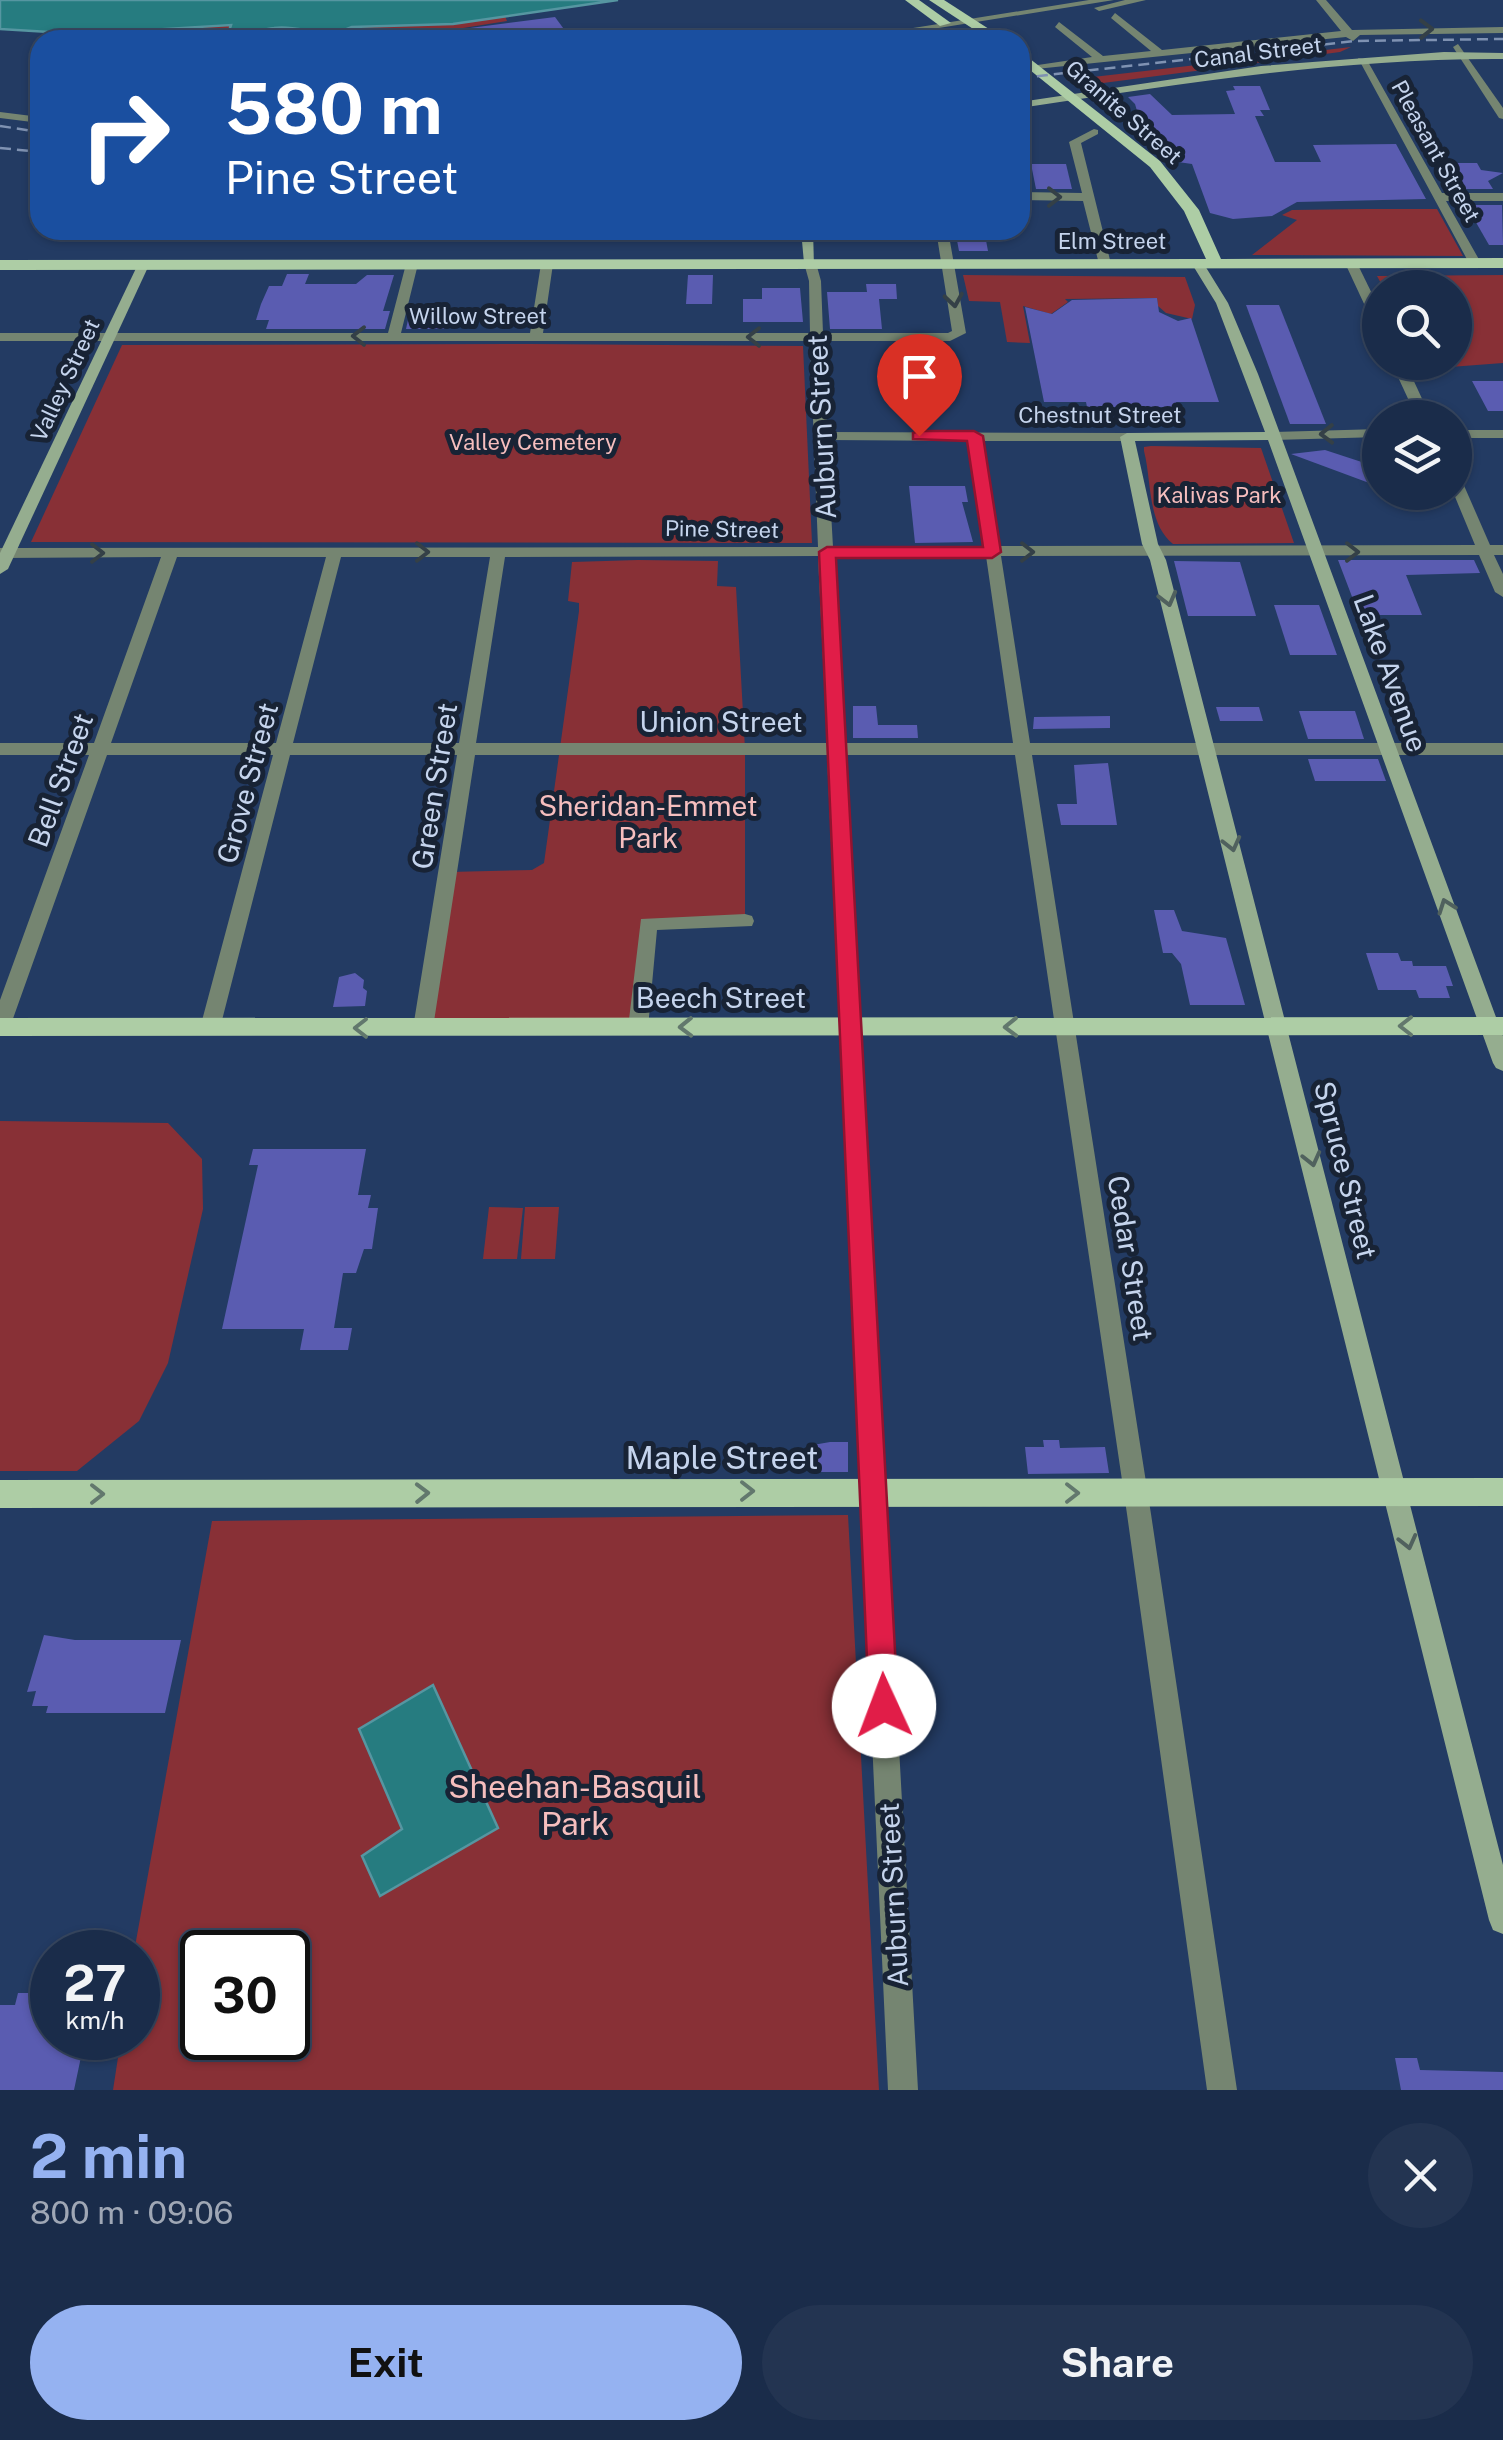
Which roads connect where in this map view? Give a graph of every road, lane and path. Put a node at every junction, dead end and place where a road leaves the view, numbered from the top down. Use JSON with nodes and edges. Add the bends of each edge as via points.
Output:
{"nodes":[{"id":1,"x":911,"y":0,"type":"edge"},
{"id":2,"x":935,"y":0,"type":"edge"},
{"id":3,"x":1109,"y":0,"type":"edge"},
{"id":4,"x":1141,"y":0,"type":"edge"},
{"id":5,"x":1321,"y":0,"type":"edge"},
{"id":6,"x":1115,"y":16,"type":"dead end"},
{"id":7,"x":973,"y":23,"type":"junction"},
{"id":8,"x":1059,"y":24,"type":"dead end"},
{"id":9,"x":950,"y":26,"type":"junction"},
{"id":10,"x":919,"y":30,"type":"edge"},
{"id":11,"x":932,"y":30,"type":"edge"},
{"id":12,"x":956,"y":30,"type":"edge"},
{"id":13,"x":984,"y":30,"type":"edge"},
{"id":14,"x":1503,"y":30,"type":"edge"},
{"id":15,"x":1350,"y":33,"type":"junction"},
{"id":16,"x":1460,"y":51,"type":"junction"},
{"id":17,"x":1503,"y":52,"type":"edge"},
{"id":18,"x":1162,"y":55,"type":"junction"},
{"id":19,"x":1363,"y":55,"type":"junction"},
{"id":20,"x":1102,"y":60,"type":"junction"},
{"id":21,"x":1030,"y":62,"type":"edge"},
{"id":22,"x":1036,"y":66,"type":"junction"},
{"id":23,"x":1030,"y":84,"type":"edge"},
{"id":24,"x":1070,"y":93,"type":"junction"},
{"id":25,"x":1030,"y":97,"type":"edge"},
{"id":26,"x":1048,"y":97,"type":"junction"},
{"id":27,"x":1030,"y":103,"type":"edge"},
{"id":28,"x":0,"y":114,"type":"edge"},
{"id":29,"x":1503,"y":116,"type":"edge"},
{"id":30,"x":30,"y":118,"type":"edge"},
{"id":31,"x":1094,"y":132,"type":"junction"},
{"id":32,"x":1030,"y":196,"type":"edge"},
{"id":33,"x":1503,"y":196,"type":"edge"},
{"id":34,"x":1087,"y":197,"type":"junction"},
{"id":35,"x":1438,"y":197,"type":"junction"},
{"id":36,"x":808,"y":240,"type":"edge"},
{"id":37,"x":944,"y":240,"type":"edge"},
{"id":38,"x":810,"y":263,"type":"junction"},
{"id":39,"x":948,"y":263,"type":"junction"},
{"id":40,"x":1352,"y":263,"type":"junction"},
{"id":41,"x":1475,"y":263,"type":"junction"},
{"id":42,"x":1503,"y":263,"type":"edge"},
{"id":43,"x":144,"y":264,"type":"junction"},
{"id":44,"x":412,"y":264,"type":"junction"},
{"id":45,"x":548,"y":264,"type":"junction"},
{"id":46,"x":1105,"y":264,"type":"junction"},
{"id":47,"x":1207,"y":264,"type":"junction"},
{"id":48,"x":2,"y":268,"type":"edge"},
{"id":49,"x":1362,"y":284,"type":"edge"},
{"id":50,"x":394,"y":336,"type":"junction"},
{"id":51,"x":536,"y":336,"type":"junction"},
{"id":52,"x":0,"y":337,"type":"edge"},
{"id":53,"x":109,"y":337,"type":"junction"},
{"id":54,"x":816,"y":337,"type":"junction"},
{"id":55,"x":1362,"y":434,"type":"edge"},
{"id":56,"x":1472,"y":434,"type":"edge"},
{"id":57,"x":1503,"y":434,"type":"edge"},
{"id":58,"x":820,"y":436,"type":"junction"},
{"id":59,"x":974,"y":436,"type":"junction"},
{"id":60,"x":1274,"y":436,"type":"junction"},
{"id":61,"x":1127,"y":437,"type":"junction"},
{"id":62,"x":1467,"y":510,"type":"edge"},
{"id":63,"x":1484,"y":550,"type":"junction"},
{"id":64,"x":1503,"y":550,"type":"edge"},
{"id":65,"x":171,"y":552,"type":"junction"},
{"id":66,"x":335,"y":552,"type":"junction"},
{"id":67,"x":498,"y":552,"type":"junction"},
{"id":68,"x":827,"y":552,"type":"junction"},
{"id":69,"x":992,"y":552,"type":"junction"},
{"id":70,"x":1154,"y":552,"type":"junction"},
{"id":71,"x":1318,"y":552,"type":"junction"},
{"id":72,"x":2,"y":558,"type":"edge"},
{"id":73,"x":1503,"y":592,"type":"edge"},
{"id":74,"x":837,"y":748,"type":"junction"},
{"id":75,"x":0,"y":749,"type":"edge"},
{"id":76,"x":100,"y":749,"type":"junction"},
{"id":77,"x":284,"y":749,"type":"junction"},
{"id":78,"x":466,"y":749,"type":"junction"},
{"id":79,"x":1024,"y":749,"type":"junction"},
{"id":80,"x":1208,"y":749,"type":"junction"},
{"id":81,"x":1391,"y":750,"type":"junction"},
{"id":82,"x":1503,"y":750,"type":"edge"},
{"id":83,"x":745,"y":921,"type":"dead end"},
{"id":84,"x":1279,"y":1026,"type":"junction"},
{"id":85,"x":1496,"y":1026,"type":"edge"},
{"id":86,"x":850,"y":1027,"type":"junction"},
{"id":87,"x":1065,"y":1027,"type":"junction"},
{"id":88,"x":0,"y":1028,"type":"edge"},
{"id":89,"x":210,"y":1028,"type":"junction"},
{"id":90,"x":423,"y":1028,"type":"junction"},
{"id":91,"x":638,"y":1028,"type":"junction"},
{"id":92,"x":1503,"y":1064,"type":"edge"},
{"id":93,"x":1395,"y":1492,"type":"junction"},
{"id":94,"x":1503,"y":1492,"type":"edge"},
{"id":95,"x":1136,"y":1493,"type":"junction"},
{"id":96,"x":0,"y":1494,"type":"edge"},
{"id":97,"x":875,"y":1494,"type":"junction"},
{"id":98,"x":1503,"y":1920,"type":"edge"},
{"id":99,"x":903,"y":2090,"type":"edge"},
{"id":100,"x":1222,"y":2090,"type":"edge"}],
"edges":[{"from":1,"to":9,"type":"main road"},
{"from":2,"to":7,"type":"main road"},
{"from":3,"to":7,"type":"street"},
{"from":4,"to":7,"type":"street"},
{"from":5,"to":15,"type":"street","name":"Pleasant Street"},
{"from":6,"to":18,"type":"street"},
{"from":7,"to":9,"type":"street"},
{"from":7,"to":13,"type":"main road"},
{"from":8,"to":20,"type":"street"},
{"from":9,"to":10,"type":"street"},
{"from":9,"to":11,"type":"street"},
{"from":9,"to":12,"type":"main road"},
{"from":15,"to":14,"type":"street","one_way":true},
{"from":15,"to":18,"type":"street"},
{"from":15,"to":19,"type":"street","name":"Pleasant Street"},
{"from":16,"to":17,"type":"street","name":"Canal Street"},
{"from":16,"to":19,"type":"street","name":"Canal Street"},
{"from":16,"to":29,"type":"street"},
{"from":18,"to":20,"type":"street"},
{"from":19,"to":24,"type":"street","name":"Canal Street"},
{"from":19,"to":35,"type":"street","name":"Pleasant Street"},
{"from":20,"to":22,"type":"street"},
{"from":21,"to":22,"type":"main road","name":"Granite Street"},
{"from":22,"to":24,"type":"main road","name":"Granite Street"},
{"from":23,"to":26,"type":"main road","name":"Granite Street"},
{"from":24,"to":26,"type":"street","name":"Canal Street"},
{"from":24,"to":47,"type":"main road","name":"Granite Street","via":[[1174,186],[1192,210]]},
{"from":25,"to":26,"type":"street","name":"Canal Street"},
{"from":26,"to":27,"type":"street","name":"Canal Street"},
{"from":26,"to":31,"type":"main road","name":"Granite Street"},
{"from":28,"to":30,"type":"street"},
{"from":31,"to":34,"type":"street","via":[[1075,142]]},
{"from":31,"to":47,"type":"main road","name":"Granite Street","via":[[1154,183]]},
{"from":32,"to":34,"type":"street","one_way":true},
{"from":33,"to":35,"type":"street"},
{"from":34,"to":46,"type":"street"},
{"from":35,"to":41,"type":"street","name":"Pleasant Street"},
{"from":36,"to":38,"type":"street"},
{"from":37,"to":39,"type":"street"},
{"from":38,"to":39,"type":"main road","name":"Elm Street"},
{"from":38,"to":45,"type":"main road","name":"Elm Street"},
{"from":38,"to":54,"type":"street","name":"Auburn Street"},
{"from":39,"to":46,"type":"main road","name":"Elm Street"},
{"from":39,"to":54,"type":"street","name":"Willow Street","one_way":true,"via":[[956,336]]},
{"from":40,"to":41,"type":"main road","name":"Elm Street"},
{"from":40,"to":47,"type":"main road","name":"Elm Street"},
{"from":40,"to":49,"type":"street"},
{"from":41,"to":42,"type":"main road","name":"Elm Street"},
{"from":43,"to":44,"type":"main road","name":"Elm Street"},
{"from":43,"to":48,"type":"main road","name":"Elm Street"},
{"from":43,"to":53,"type":"street","name":"Valley Street"},
{"from":44,"to":45,"type":"main road","name":"Elm Street"},
{"from":44,"to":50,"type":"street"},
{"from":45,"to":51,"type":"street"},
{"from":46,"to":47,"type":"main road","name":"Elm Street"},
{"from":47,"to":60,"type":"street","name":"Lake Avenue"},
{"from":50,"to":51,"type":"street","name":"Willow Street"},
{"from":50,"to":53,"type":"street","name":"Willow Street","one_way":true},
{"from":54,"to":51,"type":"street","name":"Willow Street","one_way":true},
{"from":52,"to":53,"type":"street","name":"Willow Street"},
{"from":53,"to":72,"type":"street","name":"Valley Street"},
{"from":54,"to":58,"type":"street","name":"Auburn Street"},
{"from":55,"to":60,"type":"street","name":"Chestnut Street","one_way":true},
{"from":56,"to":57,"type":"street"},
{"from":58,"to":59,"type":"street","name":"Chestnut Street"},
{"from":58,"to":68,"type":"street","name":"Auburn Street"},
{"from":59,"to":61,"type":"street","name":"Chestnut Street"},
{"from":59,"to":69,"type":"street","name":"Cedar Street"},
{"from":60,"to":61,"type":"street","name":"Chestnut Street"},
{"from":60,"to":71,"type":"street","name":"Lake Avenue"},
{"from":61,"to":70,"type":"street","name":"Spruce Street"},
{"from":62,"to":63,"type":"street"},
{"from":63,"to":64,"type":"street","name":"Pine Street"},
{"from":71,"to":63,"type":"street","name":"Pine Street","one_way":true},
{"from":63,"to":73,"type":"street"},
{"from":65,"to":66,"type":"street","name":"Pine Street"},
{"from":72,"to":65,"type":"street","name":"Pine Street","one_way":true},
{"from":65,"to":76,"type":"street","name":"Bell Street"},
{"from":66,"to":67,"type":"street","name":"Pine Street","one_way":true},
{"from":66,"to":77,"type":"street","name":"Grove Street"},
{"from":67,"to":68,"type":"street","name":"Pine Street"},
{"from":67,"to":78,"type":"street","name":"Green Street"},
{"from":68,"to":69,"type":"street","name":"Pine Street"},
{"from":68,"to":74,"type":"street","name":"Auburn Street"},
{"from":69,"to":70,"type":"street","name":"Pine Street","one_way":true},
{"from":69,"to":79,"type":"street","name":"Cedar Street"},
{"from":70,"to":71,"type":"street","name":"Pine Street"},
{"from":70,"to":80,"type":"street","name":"Spruce Street","one_way":true},
{"from":71,"to":81,"type":"street","name":"Lake Avenue"},
{"from":74,"to":78,"type":"street","name":"Union Street"},
{"from":74,"to":79,"type":"street","name":"Union Street"},
{"from":74,"to":86,"type":"street","name":"Auburn Street"},
{"from":75,"to":76,"type":"street","name":"Union Street"},
{"from":76,"to":77,"type":"street","name":"Union Street"},
{"from":76,"to":88,"type":"street","name":"Bell Street"},
{"from":77,"to":78,"type":"street","name":"Union Street"},
{"from":77,"to":89,"type":"street","name":"Grove Street"},
{"from":78,"to":90,"type":"street","name":"Green Street"},
{"from":79,"to":80,"type":"street","name":"Union Street"},
{"from":79,"to":87,"type":"street","name":"Cedar Street"},
{"from":80,"to":81,"type":"street","name":"Union Street"},
{"from":80,"to":84,"type":"street","name":"Spruce Street","one_way":true},
{"from":81,"to":82,"type":"street","name":"Union Street"},
{"from":85,"to":81,"type":"street","name":"Lake Avenue","one_way":true},
{"from":83,"to":91,"type":"street","via":[[648,924]]},
{"from":85,"to":84,"type":"main road","name":"Beech Street","one_way":true},
{"from":84,"to":87,"type":"main road","name":"Beech Street"},
{"from":84,"to":93,"type":"street","name":"Spruce Street","one_way":true},
{"from":85,"to":92,"type":"street","name":"Lake Avenue"},
{"from":87,"to":86,"type":"main road","name":"Beech Street","one_way":true},
{"from":86,"to":91,"type":"main road","name":"Beech Street","one_way":true},
{"from":86,"to":97,"type":"street","name":"Auburn Street"},
{"from":87,"to":95,"type":"street","name":"Cedar Street"},
{"from":88,"to":89,"type":"main road","name":"Beech Street"},
{"from":90,"to":89,"type":"main road","name":"Beech Street","one_way":true},
{"from":90,"to":91,"type":"main road","name":"Beech Street"},
{"from":93,"to":94,"type":"main road","name":"Maple Street"},
{"from":93,"to":95,"type":"main road","name":"Maple Street"},
{"from":93,"to":98,"type":"street","name":"Spruce Street","one_way":true},
{"from":97,"to":95,"type":"main road","name":"Maple Street","one_way":true},
{"from":95,"to":100,"type":"street","name":"Cedar Street"},
{"from":96,"to":97,"type":"main road","name":"Maple Street","one_way":true},
{"from":97,"to":99,"type":"street","name":"Auburn Street"}]}
